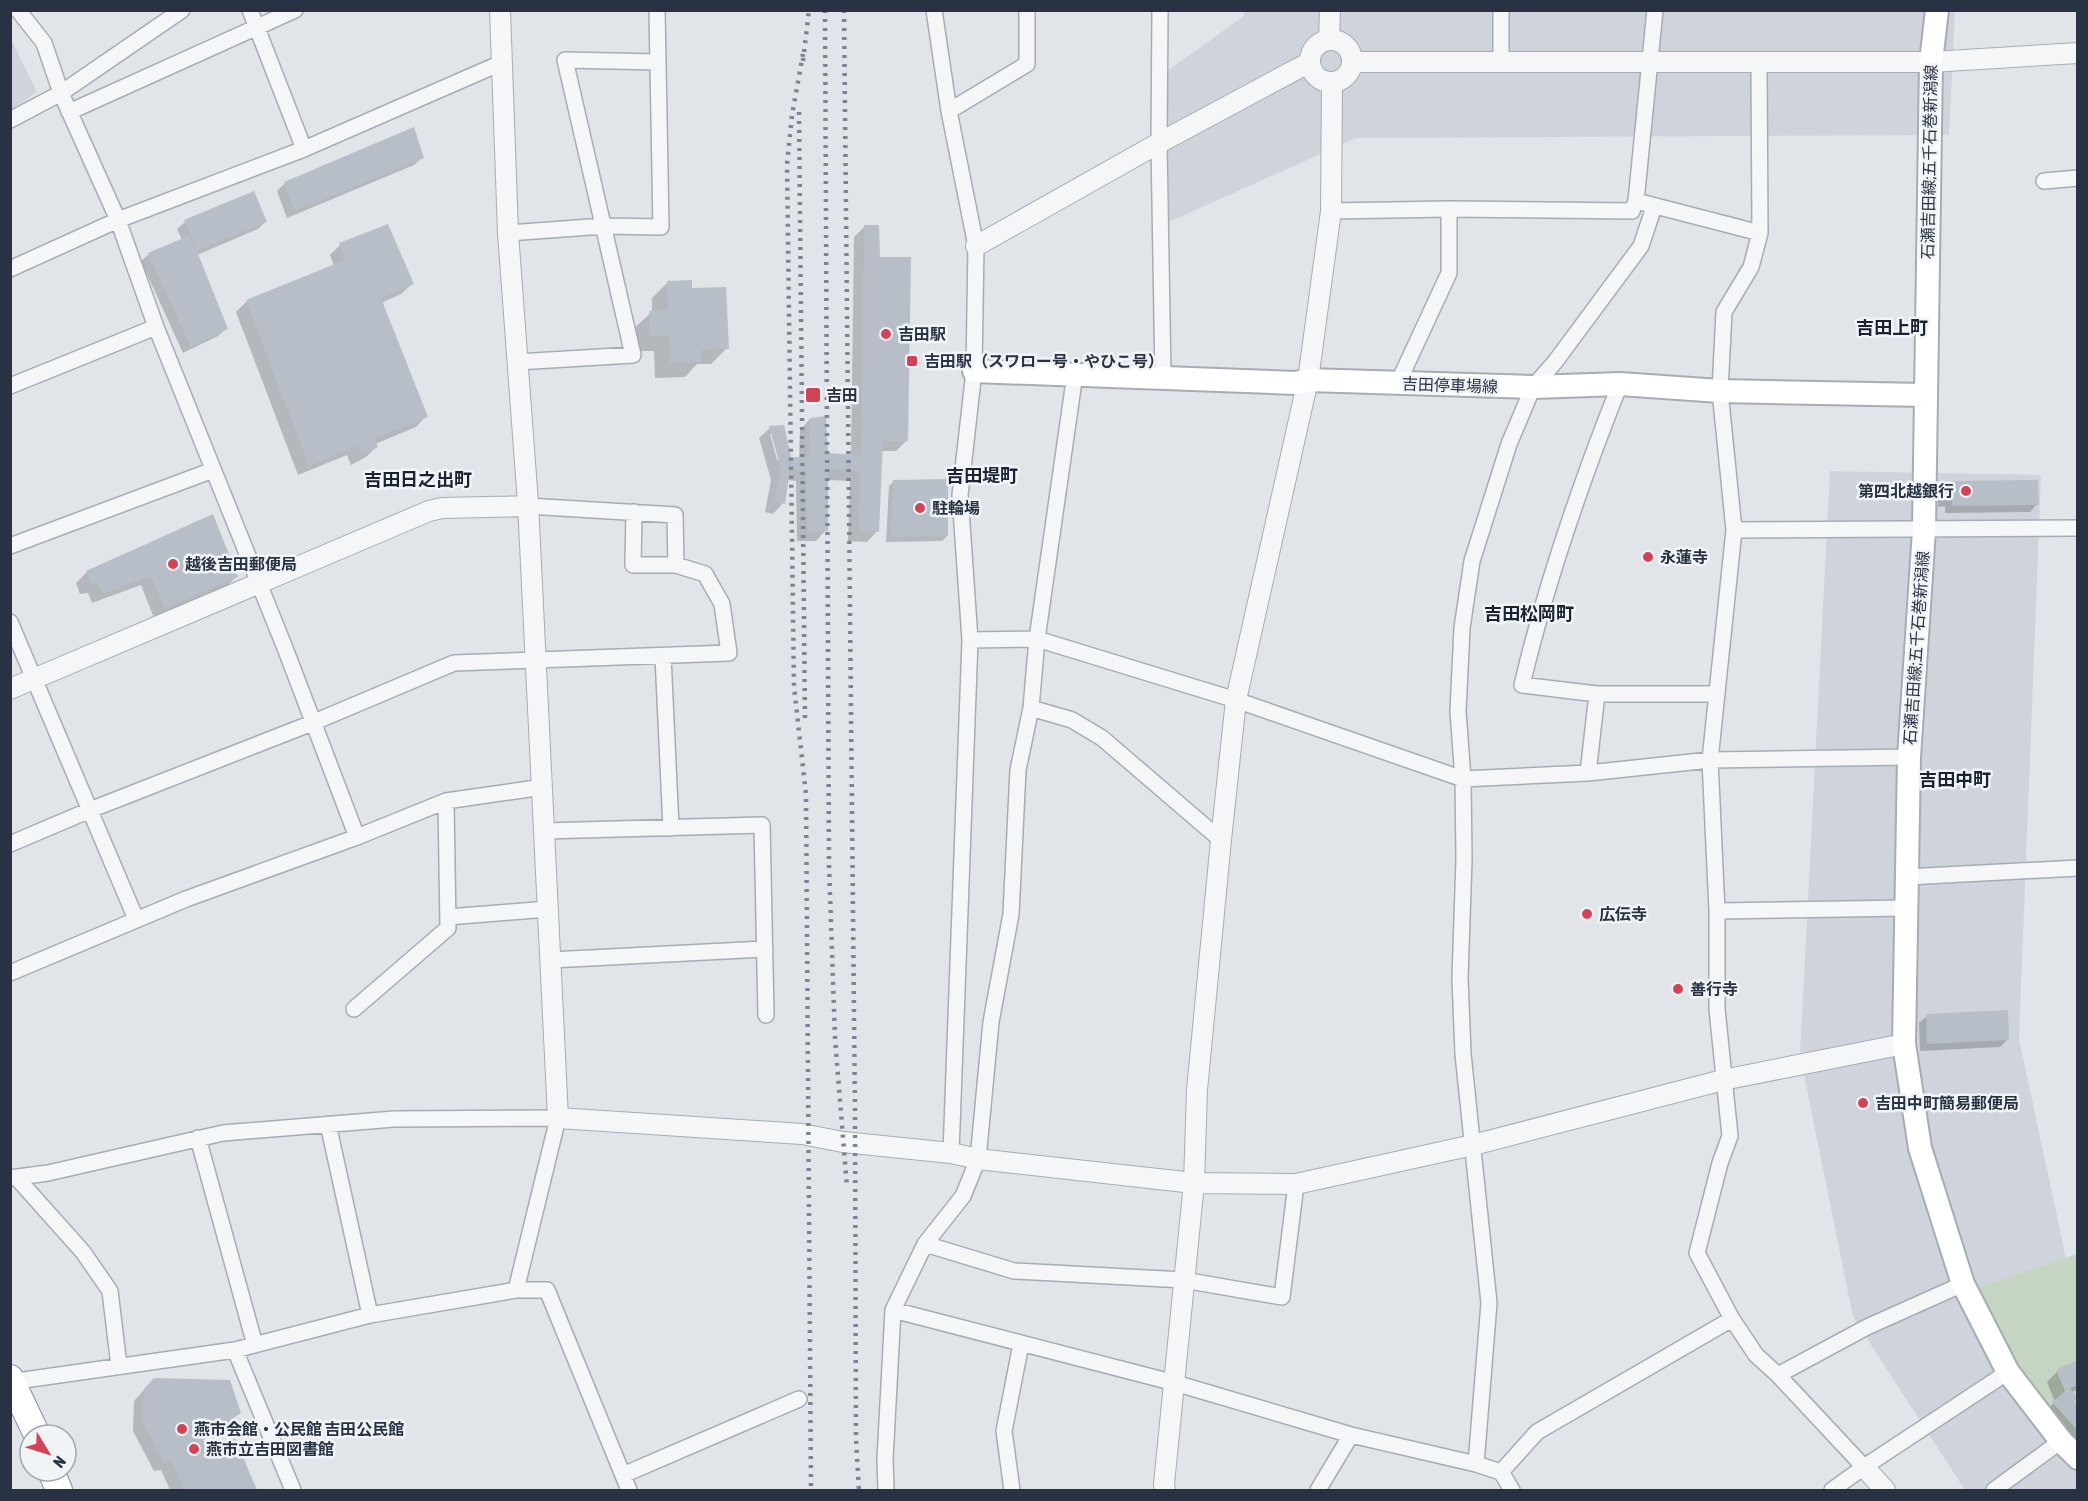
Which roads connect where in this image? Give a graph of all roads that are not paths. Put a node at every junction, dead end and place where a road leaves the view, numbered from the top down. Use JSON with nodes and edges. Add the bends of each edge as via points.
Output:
{"nodes":[{"id":1,"x":18,"y":10,"type":"edge"},
{"id":2,"x":182,"y":10,"type":"edge"},
{"id":3,"x":250,"y":10,"type":"edge"},
{"id":4,"x":295,"y":10,"type":"edge"},
{"id":5,"x":500,"y":10,"type":"edge"},
{"id":6,"x":657,"y":10,"type":"edge"},
{"id":7,"x":934,"y":10,"type":"edge"},
{"id":8,"x":1027,"y":10,"type":"edge"},
{"id":9,"x":1160,"y":10,"type":"edge"},
{"id":10,"x":1330,"y":10,"type":"edge"},
{"id":11,"x":1502,"y":10,"type":"edge"},
{"id":12,"x":1655,"y":10,"type":"edge"},
{"id":13,"x":1936,"y":10,"type":"edge"},
{"id":14,"x":257,"y":26,"type":"junction"},
{"id":15,"x":1329,"y":40,"type":"junction"},
{"id":16,"x":2078,"y":53,"type":"edge"},
{"id":17,"x":1501,"y":61,"type":"junction"},
{"id":18,"x":1649,"y":61,"type":"junction"},
{"id":19,"x":658,"y":62,"type":"junction"},
{"id":20,"x":1310,"y":62,"type":"junction"},
{"id":21,"x":1352,"y":62,"type":"junction"},
{"id":22,"x":1759,"y":62,"type":"junction"},
{"id":23,"x":1931,"y":62,"type":"junction"},
{"id":24,"x":501,"y":63,"type":"junction"},
{"id":25,"x":1332,"y":82,"type":"junction"},
{"id":26,"x":61,"y":93,"type":"junction"},
{"id":27,"x":949,"y":111,"type":"junction"},
{"id":28,"x":69,"y":112,"type":"junction"},
{"id":29,"x":10,"y":120,"type":"edge"},
{"id":30,"x":1159,"y":143,"type":"junction"},
{"id":31,"x":304,"y":149,"type":"junction"},
{"id":32,"x":2078,"y":178,"type":"edge"},
{"id":33,"x":2044,"y":181,"type":"dead end"},
{"id":34,"x":1636,"y":201,"type":"junction"},
{"id":35,"x":1654,"y":207,"type":"junction"},
{"id":36,"x":1449,"y":209,"type":"junction"},
{"id":37,"x":1331,"y":211,"type":"junction"},
{"id":38,"x":118,"y":220,"type":"junction"},
{"id":39,"x":604,"y":226,"type":"junction"},
{"id":40,"x":508,"y":232,"type":"junction"},
{"id":41,"x":1760,"y":233,"type":"junction"},
{"id":42,"x":976,"y":246,"type":"junction"},
{"id":43,"x":10,"y":269,"type":"edge"},
{"id":44,"x":156,"y":327,"type":"junction"},
{"id":45,"x":517,"y":362,"type":"junction"},
{"id":46,"x":974,"y":371,"type":"junction"},
{"id":47,"x":1075,"y":374,"type":"junction"},
{"id":48,"x":1163,"y":377,"type":"junction"},
{"id":49,"x":1308,"y":380,"type":"junction"},
{"id":50,"x":1398,"y":383,"type":"junction"},
{"id":51,"x":1620,"y":384,"type":"junction"},
{"id":52,"x":10,"y":386,"type":"edge"},
{"id":53,"x":1533,"y":387,"type":"junction"},
{"id":54,"x":1720,"y":391,"type":"junction"},
{"id":55,"x":1925,"y":395,"type":"junction"},
{"id":56,"x":213,"y":470,"type":"junction"},
{"id":57,"x":528,"y":506,"type":"junction"},
{"id":58,"x":634,"y":513,"type":"junction"},
{"id":59,"x":2078,"y":528,"type":"edge"},
{"id":60,"x":1734,"y":530,"type":"junction"},
{"id":61,"x":1924,"y":530,"type":"junction"},
{"id":62,"x":10,"y":546,"type":"edge"},
{"id":63,"x":676,"y":565,"type":"junction"},
{"id":64,"x":258,"y":583,"type":"junction"},
{"id":65,"x":10,"y":622,"type":"edge"},
{"id":66,"x":1037,"y":639,"type":"junction"},
{"id":67,"x":970,"y":640,"type":"junction"},
{"id":68,"x":663,"y":656,"type":"junction"},
{"id":69,"x":536,"y":660,"type":"junction"},
{"id":70,"x":34,"y":679,"type":"junction"},
{"id":71,"x":10,"y":688,"type":"edge"},
{"id":72,"x":1597,"y":694,"type":"junction"},
{"id":73,"x":1716,"y":694,"type":"junction"},
{"id":74,"x":1236,"y":700,"type":"junction"},
{"id":75,"x":1031,"y":708,"type":"junction"},
{"id":76,"x":312,"y":723,"type":"junction"},
{"id":77,"x":1909,"y":757,"type":"junction"},
{"id":78,"x":1710,"y":760,"type":"junction"},
{"id":79,"x":1588,"y":773,"type":"junction"},
{"id":80,"x":1463,"y":779,"type":"junction"},
{"id":81,"x":543,"y":788,"type":"junction"},
{"id":82,"x":446,"y":801,"type":"junction"},
{"id":83,"x":90,"y":810,"type":"junction"},
{"id":84,"x":671,"y":828,"type":"junction"},
{"id":85,"x":544,"y":831,"type":"junction"},
{"id":86,"x":357,"y":837,"type":"junction"},
{"id":87,"x":1221,"y":840,"type":"junction"},
{"id":88,"x":10,"y":844,"type":"edge"},
{"id":89,"x":2078,"y":868,"type":"edge"},
{"id":90,"x":1906,"y":877,"type":"junction"},
{"id":91,"x":1907,"y":908,"type":"junction"},
{"id":92,"x":548,"y":909,"type":"junction"},
{"id":93,"x":1717,"y":911,"type":"junction"},
{"id":94,"x":448,"y":917,"type":"junction"},
{"id":95,"x":136,"y":919,"type":"junction"},
{"id":96,"x":765,"y":949,"type":"junction"},
{"id":97,"x":550,"y":960,"type":"junction"},
{"id":98,"x":10,"y":973,"type":"edge"},
{"id":99,"x":354,"y":1009,"type":"dead end"},
{"id":100,"x":766,"y":1015,"type":"dead end"},
{"id":101,"x":1904,"y":1044,"type":"junction"},
{"id":102,"x":1723,"y":1080,"type":"junction"},
{"id":103,"x":558,"y":1118,"type":"junction"},
{"id":104,"x":328,"y":1124,"type":"junction"},
{"id":105,"x":198,"y":1138,"type":"junction"},
{"id":106,"x":1473,"y":1145,"type":"junction"},
{"id":107,"x":951,"y":1154,"type":"junction"},
{"id":108,"x":978,"y":1160,"type":"junction"},
{"id":109,"x":13,"y":1177,"type":"edge"},
{"id":110,"x":1194,"y":1183,"type":"junction"},
{"id":111,"x":1296,"y":1184,"type":"junction"},
{"id":112,"x":925,"y":1244,"type":"junction"},
{"id":113,"x":1184,"y":1280,"type":"junction"},
{"id":114,"x":1963,"y":1284,"type":"junction"},
{"id":115,"x":516,"y":1290,"type":"junction"},
{"id":116,"x":893,"y":1310,"type":"junction"},
{"id":117,"x":370,"y":1315,"type":"junction"},
{"id":118,"x":1732,"y":1319,"type":"junction"},
{"id":119,"x":1021,"y":1344,"type":"junction"},
{"id":120,"x":255,"y":1345,"type":"junction"},
{"id":121,"x":235,"y":1350,"type":"junction"},
{"id":122,"x":119,"y":1366,"type":"junction"},
{"id":123,"x":2008,"y":1372,"type":"junction"},
{"id":124,"x":1778,"y":1375,"type":"junction"},
{"id":125,"x":11,"y":1381,"type":"edge"},
{"id":126,"x":1175,"y":1383,"type":"junction"},
{"id":127,"x":799,"y":1399,"type":"dead end"},
{"id":128,"x":31,"y":1423,"type":"edge"},
{"id":129,"x":1351,"y":1435,"type":"junction"},
{"id":130,"x":2061,"y":1441,"type":"junction"},
{"id":131,"x":2078,"y":1458,"type":"edge"},
{"id":132,"x":1476,"y":1464,"type":"junction"},
{"id":133,"x":1864,"y":1467,"type":"junction"},
{"id":134,"x":623,"y":1475,"type":"junction"},
{"id":135,"x":1507,"y":1485,"type":"edge"},
{"id":136,"x":292,"y":1491,"type":"edge"},
{"id":137,"x":629,"y":1491,"type":"edge"},
{"id":138,"x":886,"y":1491,"type":"edge"},
{"id":139,"x":1012,"y":1491,"type":"edge"},
{"id":140,"x":1165,"y":1491,"type":"edge"},
{"id":141,"x":1318,"y":1491,"type":"edge"},
{"id":142,"x":1832,"y":1491,"type":"edge"},
{"id":143,"x":1886,"y":1491,"type":"edge"},
{"id":144,"x":1994,"y":1491,"type":"edge"}],
"edges":[{"from":1,"to":26,"type":"street","via":[[44,43]]},
{"from":2,"to":26,"type":"street"},
{"from":3,"to":14,"type":"street"},
{"from":4,"to":14,"type":"street"},
{"from":5,"to":24,"type":"street"},
{"from":6,"to":19,"type":"street"},
{"from":7,"to":27,"type":"street"},
{"from":8,"to":27,"type":"street","via":[[1027,64]]},
{"from":9,"to":30,"type":"street"},
{"from":10,"to":15,"type":"street"},
{"from":11,"to":17,"type":"street"},
{"from":12,"to":18,"type":"street"},
{"from":13,"to":23,"type":"main road","name":"石瀬吉田線;五千石巻新潟線"},
{"from":14,"to":28,"type":"street"},
{"from":14,"to":31,"type":"street"},
{"from":15,"to":20,"type":"street","via":[[1316,45]]},
{"from":15,"to":21,"type":"street","via":[[1348,48]]},
{"from":16,"to":23,"type":"street"},
{"from":17,"to":18,"type":"street"},
{"from":17,"to":21,"type":"street"},
{"from":18,"to":22,"type":"street"},
{"from":18,"to":34,"type":"street"},
{"from":19,"to":39,"type":"street","via":[[661,227]]},
{"from":19,"to":39,"type":"street","via":[[565,60]]},
{"from":20,"to":25,"type":"street","via":[[1316,77]]},
{"from":20,"to":30,"type":"street"},
{"from":21,"to":25,"type":"street","via":[[1347,75]]},
{"from":22,"to":23,"type":"street"},
{"from":22,"to":41,"type":"street"},
{"from":23,"to":55,"type":"main road","name":"石瀬吉田線;五千石巻新潟線"},
{"from":24,"to":31,"type":"street"},
{"from":24,"to":40,"type":"street"},
{"from":25,"to":37,"type":"street"},
{"from":26,"to":28,"type":"street"},
{"from":26,"to":29,"type":"street"},
{"from":27,"to":42,"type":"street"},
{"from":28,"to":38,"type":"street"},
{"from":30,"to":42,"type":"street"},
{"from":30,"to":48,"type":"street"},
{"from":31,"to":38,"type":"street"},
{"from":32,"to":33,"type":"street"},
{"from":34,"to":35,"type":"street"},
{"from":34,"to":36,"type":"street","via":[[1632,211]]},
{"from":35,"to":41,"type":"street"},
{"from":35,"to":53,"type":"street","via":[[1641,246]]},
{"from":36,"to":37,"type":"street"},
{"from":36,"to":50,"type":"street","via":[[1449,273]]},
{"from":37,"to":49,"type":"street"},
{"from":38,"to":43,"type":"street"},
{"from":38,"to":44,"type":"street"},
{"from":39,"to":40,"type":"street"},
{"from":39,"to":45,"type":"street","via":[[633,355]]},
{"from":40,"to":45,"type":"street"},
{"from":41,"to":54,"type":"street","via":[[1751,267],[1724,312]]},
{"from":42,"to":46,"type":"street"},
{"from":44,"to":52,"type":"street"},
{"from":44,"to":56,"type":"street"},
{"from":45,"to":57,"type":"street"},
{"from":46,"to":47,"type":"main road","name":"吉田停車場線"},
{"from":46,"to":67,"type":"street","via":[[960,495]]},
{"from":47,"to":48,"type":"main road","name":"吉田停車場線"},
{"from":47,"to":66,"type":"street"},
{"from":48,"to":49,"type":"main road","name":"吉田停車場線","via":[[1296,383]]},
{"from":49,"to":50,"type":"main road","name":"吉田停車場線"},
{"from":49,"to":74,"type":"street"},
{"from":50,"to":53,"type":"main road","name":"吉田停車場線"},
{"from":51,"to":53,"type":"main road","name":"吉田停車場線"},
{"from":51,"to":54,"type":"main road","name":"吉田停車場線"},
{"from":51,"to":72,"type":"street","via":[[1587,469],[1534,634],[1522,685]]},
{"from":53,"to":80,"type":"street","via":[[1509,444],[1472,561],[1462,628],[1458,711]]},
{"from":54,"to":55,"type":"main road","name":"吉田停車場線"},
{"from":54,"to":60,"type":"street"},
{"from":55,"to":61,"type":"main road","name":"石瀬吉田線;五千石巻新潟線"},
{"from":56,"to":62,"type":"street"},
{"from":56,"to":64,"type":"street"},
{"from":57,"to":58,"type":"street"},
{"from":57,"to":64,"type":"street","via":[[429,511]]},
{"from":57,"to":69,"type":"street"},
{"from":58,"to":63,"type":"street","via":[[675,515]]},
{"from":58,"to":63,"type":"street","via":[[633,565]]},
{"from":59,"to":61,"type":"street"},
{"from":60,"to":61,"type":"street"},
{"from":60,"to":73,"type":"street"},
{"from":61,"to":77,"type":"main road","name":"石瀬吉田線;五千石巻新潟線"},
{"from":63,"to":68,"type":"street","via":[[705,574],[722,604],[729,653]]},
{"from":64,"to":70,"type":"street"},
{"from":64,"to":76,"type":"street"},
{"from":65,"to":70,"type":"street"},
{"from":66,"to":67,"type":"street"},
{"from":66,"to":74,"type":"street"},
{"from":66,"to":75,"type":"street"},
{"from":67,"to":107,"type":"street"},
{"from":68,"to":69,"type":"street"},
{"from":68,"to":84,"type":"street"},
{"from":69,"to":76,"type":"street","via":[[454,663]]},
{"from":69,"to":81,"type":"street"},
{"from":70,"to":71,"type":"street"},
{"from":70,"to":83,"type":"street"},
{"from":72,"to":73,"type":"street"},
{"from":72,"to":79,"type":"street"},
{"from":73,"to":78,"type":"street"},
{"from":74,"to":80,"type":"street"},
{"from":74,"to":87,"type":"street"},
{"from":75,"to":87,"type":"street","via":[[1072,720],[1102,738]]},
{"from":75,"to":108,"type":"street","via":[[1018,771],[1011,914],[990,1022]]},
{"from":76,"to":83,"type":"street"},
{"from":76,"to":86,"type":"street"},
{"from":77,"to":78,"type":"street"},
{"from":77,"to":90,"type":"main road","name":"石瀬吉田線;五千石巻新潟線"},
{"from":78,"to":79,"type":"street"},
{"from":78,"to":93,"type":"street"},
{"from":79,"to":80,"type":"street"},
{"from":80,"to":106,"type":"street","via":[[1460,978]]},
{"from":81,"to":82,"type":"street"},
{"from":81,"to":85,"type":"street"},
{"from":82,"to":86,"type":"street"},
{"from":82,"to":94,"type":"street"},
{"from":83,"to":88,"type":"street"},
{"from":83,"to":95,"type":"street"},
{"from":84,"to":85,"type":"street"},
{"from":84,"to":96,"type":"street","via":[[762,825]]},
{"from":85,"to":92,"type":"street"},
{"from":86,"to":95,"type":"street"},
{"from":87,"to":110,"type":"street","via":[[1197,1090]]},
{"from":89,"to":90,"type":"street"},
{"from":90,"to":91,"type":"main road","name":"石瀬吉田線;五千石巻新潟線"},
{"from":91,"to":93,"type":"street"},
{"from":91,"to":101,"type":"main road","name":"石瀬吉田線;五千石巻新潟線"},
{"from":92,"to":94,"type":"street"},
{"from":92,"to":97,"type":"street"},
{"from":93,"to":102,"type":"street","via":[[1716,1009]]},
{"from":94,"to":99,"type":"street","via":[[448,928]]},
{"from":95,"to":98,"type":"street"},
{"from":96,"to":97,"type":"street"},
{"from":96,"to":100,"type":"street"},
{"from":97,"to":103,"type":"street"},
{"from":101,"to":102,"type":"street"},
{"from":101,"to":114,"type":"main road","name":"石瀬吉田線;五千石巻新潟線","via":[[1920,1148]]},
{"from":102,"to":106,"type":"street"},
{"from":102,"to":118,"type":"street","via":[[1730,1136],[1697,1253]]},
{"from":103,"to":104,"type":"street","via":[[394,1119]]},
{"from":103,"to":107,"type":"street","via":[[802,1134]]},
{"from":103,"to":115,"type":"street"},
{"from":104,"to":105,"type":"street","via":[[223,1132]]},
{"from":104,"to":117,"type":"street"},
{"from":105,"to":109,"type":"street","via":[[48,1173]]},
{"from":105,"to":120,"type":"street"},
{"from":106,"to":111,"type":"street"},
{"from":106,"to":132,"type":"street","via":[[1489,1303]]},
{"from":107,"to":108,"type":"street"},
{"from":108,"to":110,"type":"street"},
{"from":108,"to":112,"type":"street","via":[[963,1196]]},
{"from":109,"to":122,"type":"street","via":[[83,1252],[110,1291]]},
{"from":110,"to":111,"type":"street"},
{"from":110,"to":113,"type":"street"},
{"from":111,"to":113,"type":"street","via":[[1282,1297]]},
{"from":112,"to":113,"type":"street","via":[[1014,1271]]},
{"from":112,"to":116,"type":"street"},
{"from":113,"to":126,"type":"street"},
{"from":114,"to":123,"type":"main road","name":"石瀬吉田線;五千石巻新潟線"},
{"from":114,"to":124,"type":"street","via":[[1867,1327]]},
{"from":115,"to":117,"type":"street"},
{"from":115,"to":134,"type":"street","via":[[547,1290]]},
{"from":116,"to":119,"type":"street"},
{"from":116,"to":138,"type":"street"},
{"from":117,"to":120,"type":"street"},
{"from":118,"to":124,"type":"street","via":[[1755,1355]]},
{"from":118,"to":135,"type":"street","via":[[1536,1432]]},
{"from":119,"to":126,"type":"street"},
{"from":119,"to":139,"type":"street","via":[[1004,1431]]},
{"from":120,"to":121,"type":"street"},
{"from":121,"to":122,"type":"street"},
{"from":121,"to":136,"type":"street"},
{"from":122,"to":125,"type":"street"},
{"from":123,"to":130,"type":"main road","name":"石瀬吉田線;五千石巻新潟線"},
{"from":123,"to":133,"type":"street"},
{"from":124,"to":133,"type":"street"},
{"from":125,"to":128,"type":"highway"},
{"from":126,"to":129,"type":"street"},
{"from":126,"to":140,"type":"street"},
{"from":127,"to":134,"type":"street"},
{"from":129,"to":132,"type":"street"},
{"from":129,"to":141,"type":"street"},
{"from":130,"to":131,"type":"main road","name":"石瀬吉田線;五千石巻新潟線"},
{"from":130,"to":144,"type":"street"},
{"from":132,"to":135,"type":"street"},
{"from":133,"to":142,"type":"street"},
{"from":133,"to":143,"type":"street"},
{"from":134,"to":137,"type":"street"}]}
